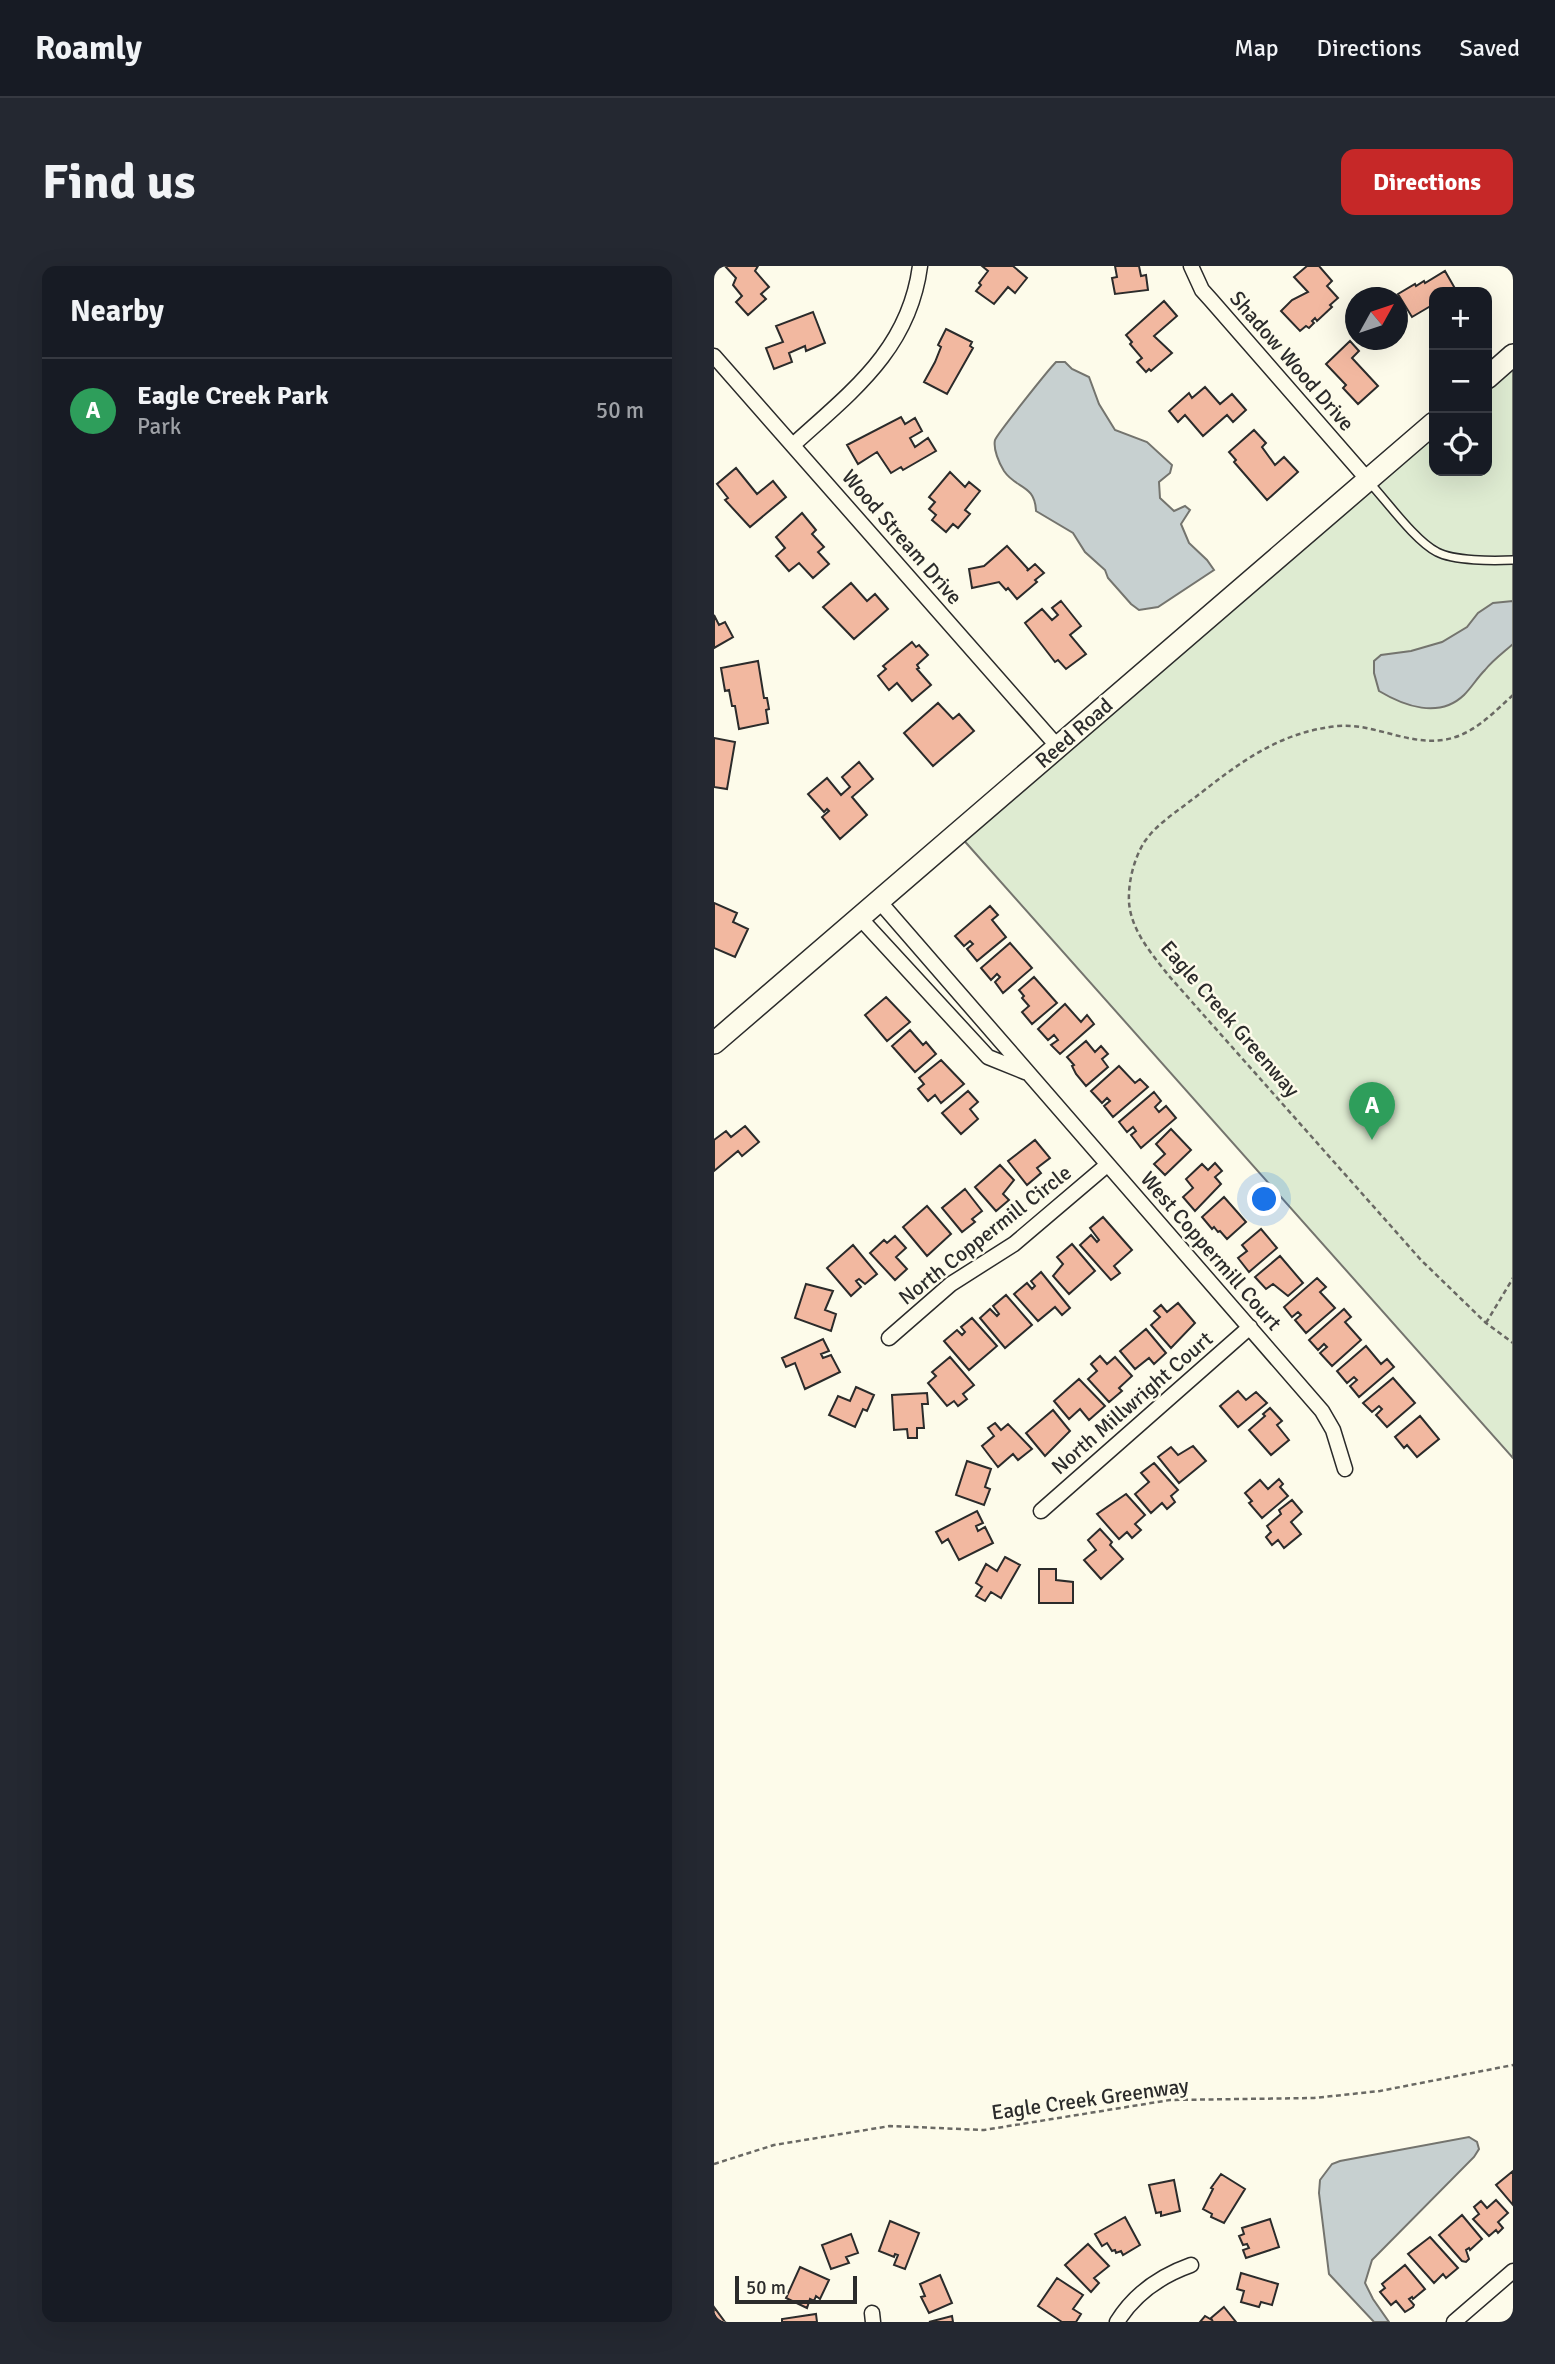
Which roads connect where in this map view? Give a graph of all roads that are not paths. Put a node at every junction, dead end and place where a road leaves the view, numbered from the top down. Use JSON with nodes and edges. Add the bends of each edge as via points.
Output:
{"nodes":[{"id":1,"x":920,"y":266,"type":"edge"},
{"id":2,"x":1191,"y":266,"type":"edge"},
{"id":3,"x":1513,"y":355,"type":"edge"},
{"id":4,"x":714,"y":356,"type":"edge"},
{"id":5,"x":1492,"y":374,"type":"edge"},
{"id":6,"x":1429,"y":427,"type":"edge"},
{"id":7,"x":793,"y":445,"type":"junction"},
{"id":8,"x":1368,"y":480,"type":"junction"},
{"id":9,"x":1513,"y":560,"type":"edge"},
{"id":10,"x":1058,"y":747,"type":"junction"},
{"id":11,"x":879,"y":901,"type":"junction"},
{"id":12,"x":860,"y":918,"type":"junction"},
{"id":13,"x":714,"y":1043,"type":"edge"},
{"id":14,"x":1026,"y":1072,"type":"junction"},
{"id":15,"x":1107,"y":1165,"type":"junction"},
{"id":16,"x":1250,"y":1327,"type":"junction"},
{"id":17,"x":889,"y":1338,"type":"dead end"},
{"id":18,"x":1345,"y":1469,"type":"dead end"},
{"id":19,"x":1041,"y":1511,"type":"dead end"},
{"id":20,"x":1191,"y":2265,"type":"dead end"},
{"id":21,"x":1513,"y":2271,"type":"edge"},
{"id":22,"x":1117,"y":2322,"type":"edge"},
{"id":23,"x":1454,"y":2322,"type":"edge"}],
"edges":[{"from":1,"to":7,"type":"street","via":[[907,315],[885,356]]},
{"from":2,"to":8,"type":"street","name":"Shadow Wood Drive","via":[[1202,290]]},
{"from":3,"to":5,"type":"main road"},
{"from":4,"to":7,"type":"street","name":"Wood Stream Drive"},
{"from":6,"to":8,"type":"main road","name":"Reed Road"},
{"from":7,"to":10,"type":"street","name":"Wood Stream Drive"},
{"from":8,"to":9,"type":"lane","via":[[1423,543],[1438,553]]},
{"from":8,"to":10,"type":"main road","name":"Reed Road"},
{"from":10,"to":11,"type":"main road","name":"Reed Road"},
{"from":11,"to":12,"type":"main road","name":"Reed Road"},
{"from":11,"to":14,"type":"street","name":"West Coppermill Court"},
{"from":12,"to":13,"type":"main road","name":"Reed Road"},
{"from":12,"to":14,"type":"street","name":"West Coppermill Court","via":[[988,1057]]},
{"from":14,"to":15,"type":"street","name":"West Coppermill Court"},
{"from":15,"to":16,"type":"street","name":"West Coppermill Court"},
{"from":15,"to":17,"type":"street","name":"North Coppermill Circle","via":[[1014,1244],[951,1284]]},
{"from":16,"to":18,"type":"street","name":"West Coppermill Court","via":[[1322,1411]]},
{"from":16,"to":19,"type":"street","name":"North Millwright Court"},
{"from":20,"to":22,"type":"street","via":[[1151,2285]]},
{"from":21,"to":23,"type":"street"}]}
